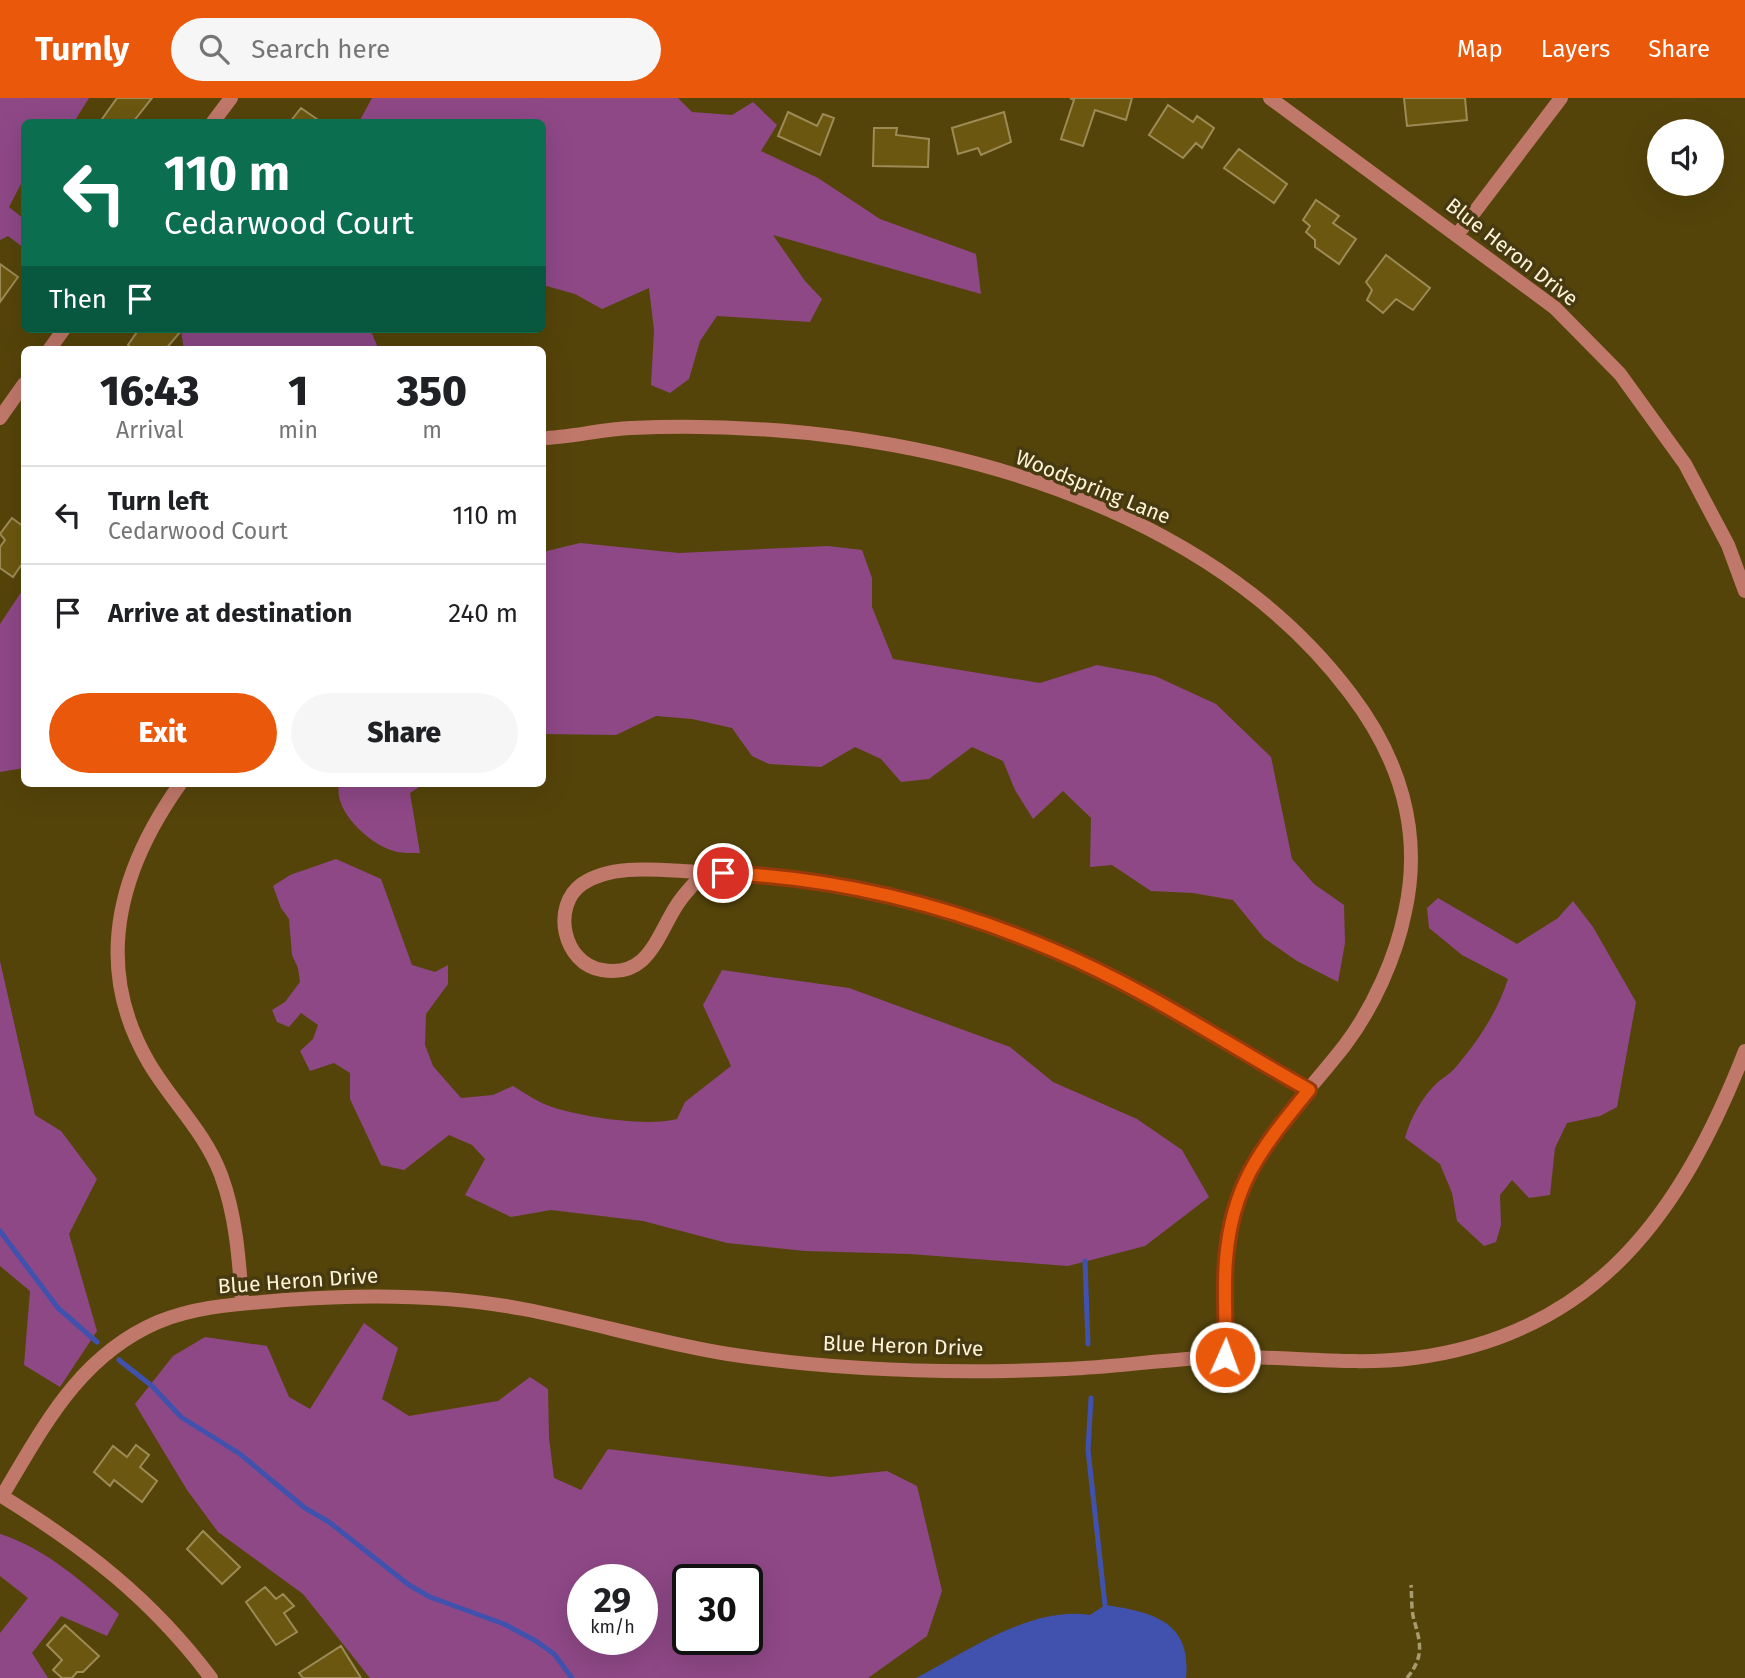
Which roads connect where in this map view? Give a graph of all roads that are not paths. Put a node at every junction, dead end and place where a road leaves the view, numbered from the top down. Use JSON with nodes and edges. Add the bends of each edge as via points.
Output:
{"nodes":[{"id":1,"x":231,"y":98,"type":"edge"},
{"id":2,"x":1270,"y":98,"type":"edge"},
{"id":3,"x":1561,"y":98,"type":"edge"},
{"id":4,"x":215,"y":119,"type":"edge"},
{"id":5,"x":1457,"y":235,"type":"junction"},
{"id":6,"x":21,"y":388,"type":"edge"},
{"id":7,"x":0,"y":418,"type":"edge"},
{"id":8,"x":546,"y":438,"type":"edge"},
{"id":9,"x":1745,"y":591,"type":"edge"},
{"id":10,"x":178,"y":787,"type":"edge"},
{"id":11,"x":705,"y":873,"type":"junction"},
{"id":12,"x":1745,"y":1051,"type":"edge"},
{"id":13,"x":1309,"y":1090,"type":"junction"},
{"id":14,"x":242,"y":1301,"type":"junction"},
{"id":15,"x":1225,"y":1357,"type":"junction"},
{"id":16,"x":1,"y":1495,"type":"edge"},
{"id":17,"x":211,"y":1678,"type":"edge"}],
"edges":[{"from":1,"to":4,"type":"street"},
{"from":2,"to":5,"type":"street","name":"Blue Heron Drive"},
{"from":3,"to":5,"type":"street"},
{"from":5,"to":9,"type":"street","name":"Blue Heron Drive","via":[[1555,308],[1620,374],[1685,464],[1728,545]]},
{"from":6,"to":7,"type":"street"},
{"from":8,"to":13,"type":"street","name":"Woodspring Lane","via":[[630,428],[734,428],[850,438],[940,455],[1065,494],[1151,530],[1221,571],[1277,612],[1329,664],[1373,724],[1405,796],[1412,847],[1405,915],[1386,970],[1349,1040]]},
{"from":10,"to":14,"type":"street","via":[[156,818],[133,865],[121,902],[117,950],[124,1001],[136,1037],[166,1089],[194,1124],[221,1175],[238,1243]]},
{"from":11,"to":11,"type":"street","via":[[625,870],[589,879],[567,902],[564,929],[573,952],[599,970],[617,972],[642,962],[682,897]]},
{"from":11,"to":13,"type":"street","via":[[780,877],[877,893],[999,929],[1086,965]]},
{"from":12,"to":15,"type":"street","name":"Blue Heron Drive","via":[[1719,1116],[1678,1189],[1626,1256],[1571,1303],[1492,1341],[1412,1358]]},
{"from":13,"to":15,"type":"street","name":"Woodspring Lane","via":[[1259,1152],[1234,1208],[1226,1261]]},
{"from":14,"to":15,"type":"street","name":"Blue Heron Drive","via":[[360,1294],[466,1301],[728,1354],[837,1366],[1068,1369]]},
{"from":14,"to":16,"type":"street","name":"Blue Heron Drive","via":[[160,1321],[99,1359],[56,1406]]},
{"from":16,"to":17,"type":"street","via":[[122,1579],[169,1626]]}]}
